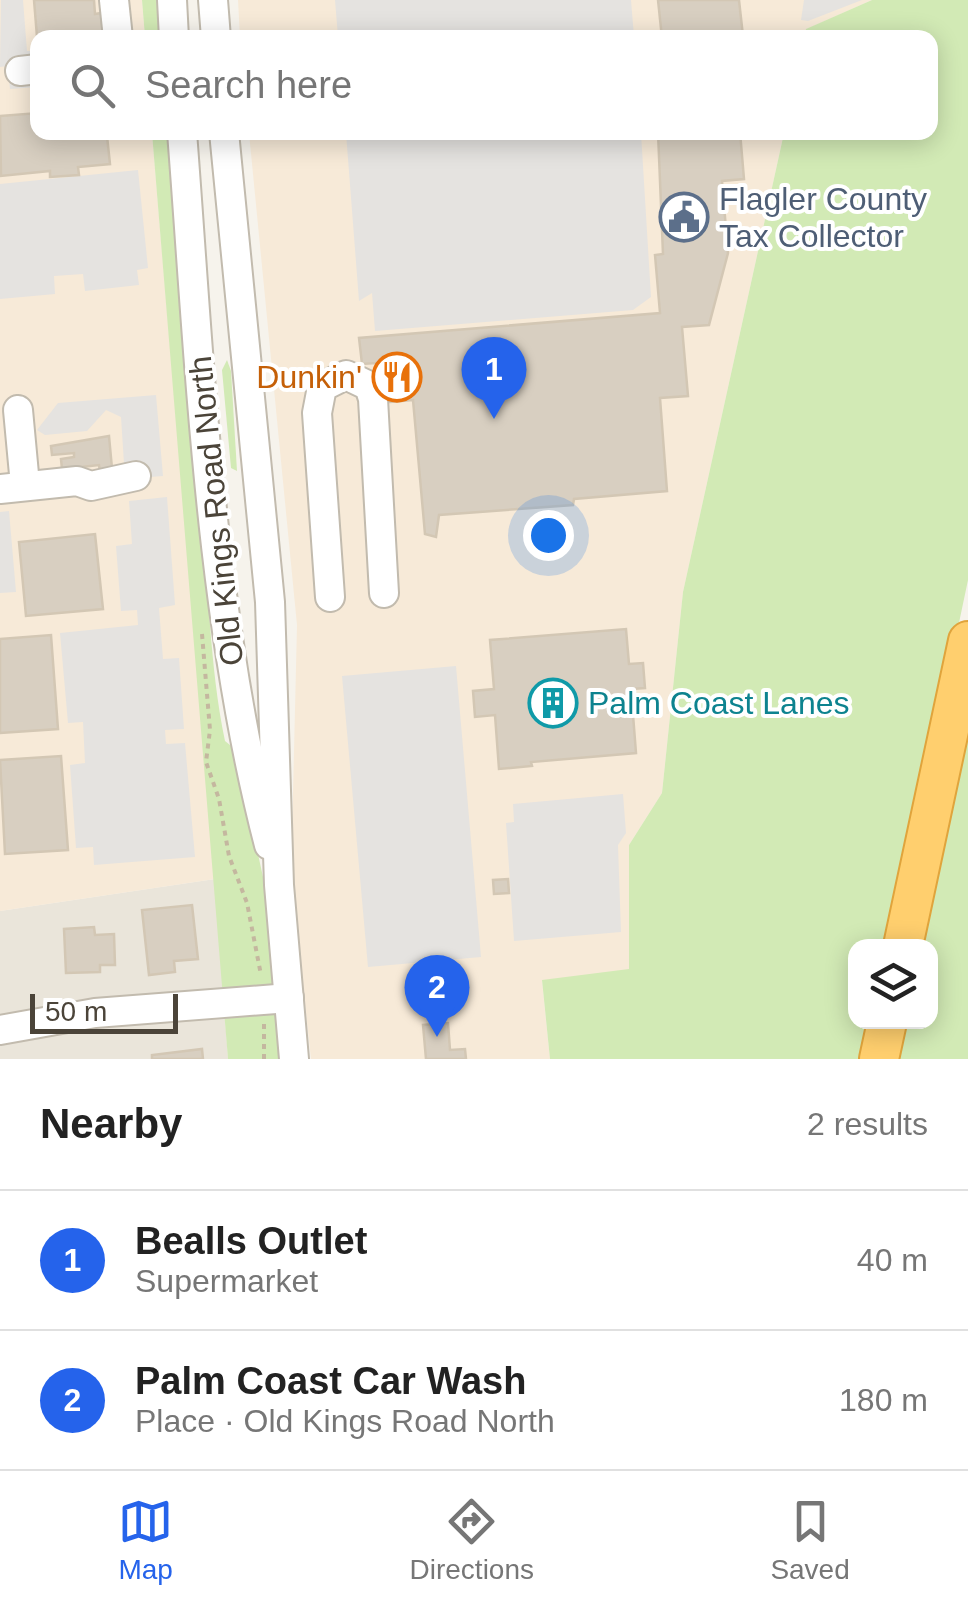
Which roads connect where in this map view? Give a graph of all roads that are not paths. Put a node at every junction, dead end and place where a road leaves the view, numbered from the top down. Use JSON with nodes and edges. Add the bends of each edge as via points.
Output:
{"nodes":[{"id":1,"x":114,"y":0,"type":"edge"},
{"id":2,"x":172,"y":0,"type":"edge"},
{"id":3,"x":213,"y":0,"type":"edge"},
{"id":4,"x":117,"y":30,"type":"edge"},
{"id":5,"x":174,"y":30,"type":"edge"},
{"id":6,"x":215,"y":30,"type":"edge"},
{"id":7,"x":183,"y":140,"type":"edge"},
{"id":8,"x":200,"y":140,"type":"edge"},
{"id":9,"x":225,"y":140,"type":"edge"},
{"id":10,"x":242,"y":332,"type":"junction"},
{"id":11,"x":18,"y":410,"type":"dead end"},
{"id":12,"x":110,"y":475,"type":"dead end"},
{"id":13,"x":13,"y":487,"type":"edge"},
{"id":14,"x":384,"y":593,"type":"dead end"},
{"id":15,"x":330,"y":597,"type":"dead end"},
{"id":16,"x":968,"y":640,"type":"edge"},
{"id":17,"x":279,"y":885,"type":"junction"},
{"id":18,"x":904,"y":939,"type":"edge"},
{"id":19,"x":289,"y":998,"type":"junction"},
{"id":20,"x":885,"y":1029,"type":"edge"},
{"id":21,"x":0,"y":1030,"type":"edge"},
{"id":22,"x":294,"y":1059,"type":"edge"},
{"id":23,"x":879,"y":1059,"type":"edge"}],
"edges":[{"from":1,"to":4,"type":"street"},
{"from":2,"to":5,"type":"street"},
{"from":3,"to":6,"type":"street"},
{"from":7,"to":17,"type":"street","name":"Old Kings Road North","via":[[237,708]]},
{"from":8,"to":10,"type":"street","via":[[210,290]]},
{"from":9,"to":10,"type":"street","name":"Old Kings Road North"},
{"from":10,"to":17,"type":"street","name":"Old Kings Road North","via":[[270,602]]},
{"from":11,"to":13,"type":"street"},
{"from":12,"to":13,"type":"street"},
{"from":14,"to":15,"type":"street","via":[[373,399],[369,386],[346,374],[322,387],[318,413]]},
{"from":16,"to":18,"type":"highway"},
{"from":17,"to":19,"type":"street","name":"Old Kings Road North"},
{"from":19,"to":21,"type":"street","via":[[95,1014]]},
{"from":19,"to":22,"type":"street","name":"Old Kings Road North"},
{"from":20,"to":23,"type":"highway"}]}
